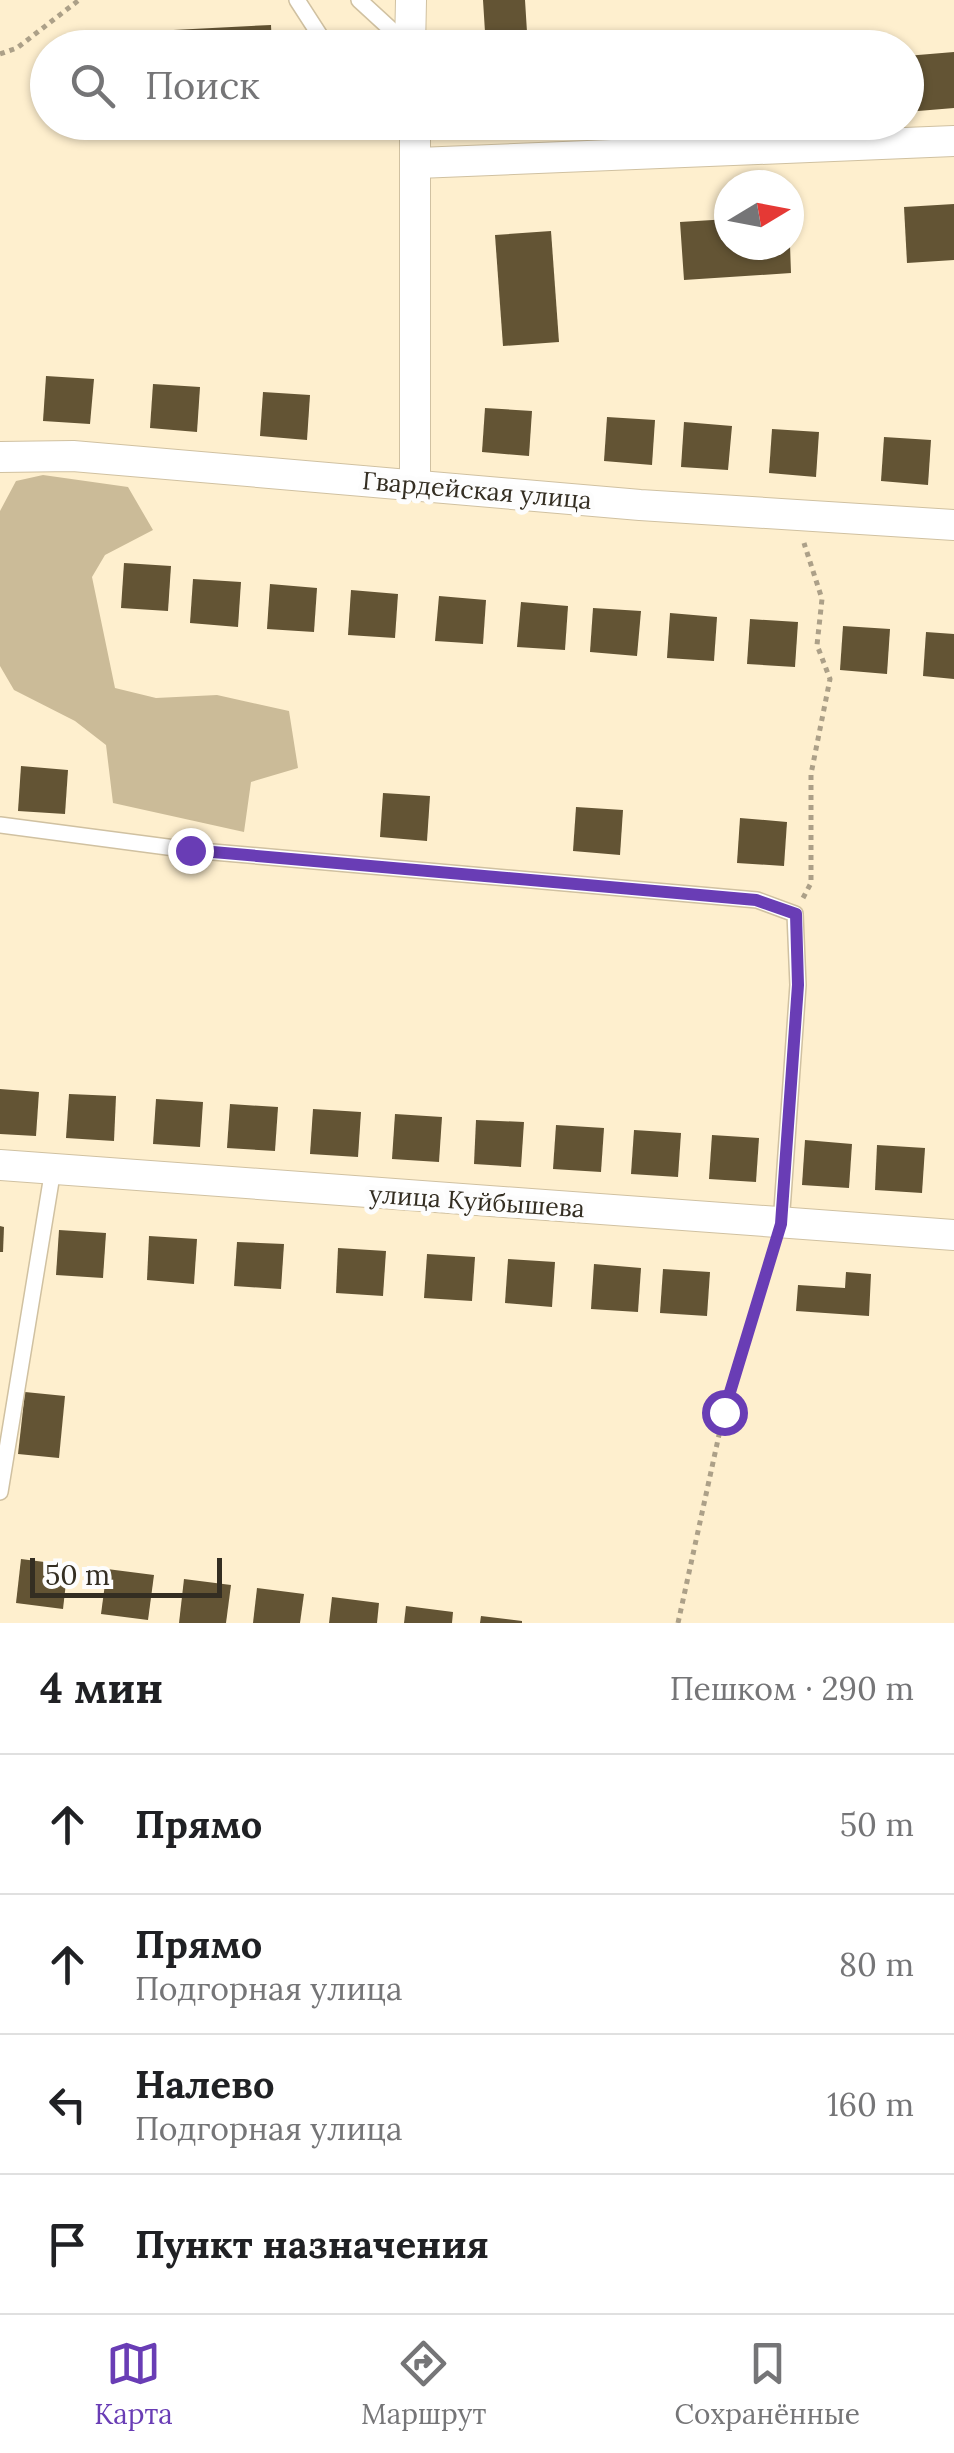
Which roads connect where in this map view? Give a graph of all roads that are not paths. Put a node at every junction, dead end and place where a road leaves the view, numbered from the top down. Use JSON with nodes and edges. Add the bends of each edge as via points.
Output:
{"nodes":[{"id":1,"x":297,"y":0,"type":"edge"},
{"id":2,"x":360,"y":0,"type":"edge"},
{"id":3,"x":411,"y":0,"type":"edge"},
{"id":4,"x":316,"y":30,"type":"edge"},
{"id":5,"x":392,"y":30,"type":"edge"},
{"id":6,"x":410,"y":30,"type":"edge"},
{"id":7,"x":416,"y":140,"type":"edge"},
{"id":8,"x":954,"y":140,"type":"edge"},
{"id":9,"x":418,"y":163,"type":"junction"},
{"id":10,"x":0,"y":457,"type":"edge"},
{"id":11,"x":416,"y":483,"type":"junction"},
{"id":12,"x":954,"y":525,"type":"edge"},
{"id":13,"x":0,"y":825,"type":"edge"},
{"id":14,"x":0,"y":1165,"type":"edge"},
{"id":15,"x":53,"y":1169,"type":"junction"},
{"id":16,"x":781,"y":1224,"type":"junction"},
{"id":17,"x":954,"y":1235,"type":"edge"},
{"id":18,"x":0,"y":1492,"type":"edge"}],
"edges":[{"from":1,"to":4,"type":"lane"},
{"from":2,"to":5,"type":"lane"},
{"from":3,"to":6,"type":"street"},
{"from":7,"to":9,"type":"street"},
{"from":8,"to":9,"type":"street"},
{"from":9,"to":11,"type":"street"},
{"from":10,"to":11,"type":"street","name":"Гвардейская улица","via":[[73,456]]},
{"from":11,"to":12,"type":"street","name":"Гвардейская улица"},
{"from":13,"to":16,"type":"lane","via":[[190,850],[756,900],[796,914],[798,985]]},
{"from":14,"to":15,"type":"street","name":"улица Куйбышева"},
{"from":15,"to":16,"type":"street","name":"улица Куйбышева"},
{"from":15,"to":18,"type":"lane"},
{"from":16,"to":17,"type":"street","name":"улица Куйбышева"}]}
